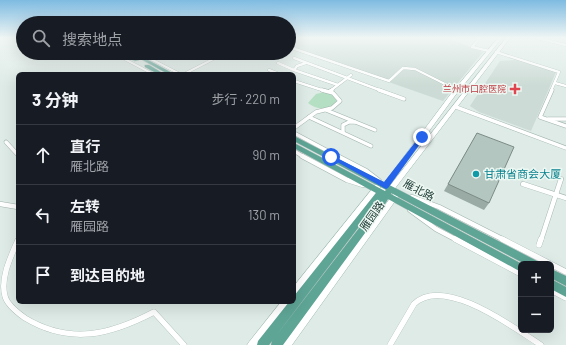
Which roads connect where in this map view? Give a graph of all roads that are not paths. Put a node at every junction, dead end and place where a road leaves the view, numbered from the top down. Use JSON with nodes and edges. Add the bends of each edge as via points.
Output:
{"nodes":[{"id":1,"x":310,"y":54,"type":"edge"},
{"id":2,"x":486,"y":54,"type":"edge"},
{"id":3,"x":494,"y":54,"type":"edge"},
{"id":4,"x":503,"y":54,"type":"edge"},
{"id":5,"x":296,"y":59,"type":"edge"},
{"id":6,"x":126,"y":60,"type":"edge"},
{"id":7,"x":136,"y":60,"type":"edge"},
{"id":8,"x":145,"y":60,"type":"edge"},
{"id":9,"x":153,"y":60,"type":"edge"},
{"id":10,"x":211,"y":60,"type":"edge"},
{"id":11,"x":278,"y":63,"type":"dead end"},
{"id":12,"x":306,"y":63,"type":"junction"},
{"id":13,"x":269,"y":70,"type":"dead end"},
{"id":14,"x":294,"y":70,"type":"junction"},
{"id":15,"x":149,"y":72,"type":"edge"},
{"id":16,"x":158,"y":72,"type":"edge"},
{"id":17,"x":168,"y":72,"type":"edge"},
{"id":18,"x":176,"y":72,"type":"edge"},
{"id":19,"x":188,"y":72,"type":"edge"},
{"id":20,"x":274,"y":72,"type":"edge"},
{"id":21,"x":351,"y":75,"type":"dead end"},
{"id":22,"x":346,"y":79,"type":"junction"},
{"id":23,"x":296,"y":82,"type":"edge"},
{"id":24,"x":555,"y":83,"type":"junction"},
{"id":25,"x":338,"y":85,"type":"junction"},
{"id":26,"x":566,"y":86,"type":"edge"},
{"id":27,"x":456,"y":90,"type":"junction"},
{"id":28,"x":330,"y":91,"type":"junction"},
{"id":29,"x":404,"y":100,"type":"dead end"},
{"id":30,"x":456,"y":107,"type":"junction"},
{"id":31,"x":326,"y":110,"type":"junction"},
{"id":32,"x":309,"y":117,"type":"junction"},
{"id":33,"x":545,"y":119,"type":"junction"},
{"id":34,"x":566,"y":119,"type":"edge"},
{"id":35,"x":357,"y":122,"type":"junction"},
{"id":36,"x":566,"y":126,"type":"edge"},
{"id":37,"x":296,"y":127,"type":"edge"},
{"id":38,"x":375,"y":130,"type":"dead end"},
{"id":39,"x":343,"y":133,"type":"junction"},
{"id":40,"x":296,"y":134,"type":"edge"},
{"id":41,"x":296,"y":139,"type":"edge"},
{"id":42,"x":6,"y":142,"type":"dead end"},
{"id":43,"x":296,"y":146,"type":"edge"},
{"id":44,"x":371,"y":146,"type":"dead end"},
{"id":45,"x":566,"y":148,"type":"edge"},
{"id":46,"x":296,"y":152,"type":"edge"},
{"id":47,"x":16,"y":153,"type":"edge"},
{"id":48,"x":561,"y":178,"type":"dead end"},
{"id":49,"x":523,"y":184,"type":"dead end"},
{"id":50,"x":386,"y":191,"type":"junction"},
{"id":51,"x":556,"y":194,"type":"junction"},
{"id":52,"x":566,"y":198,"type":"edge"},
{"id":53,"x":0,"y":204,"type":"edge"},
{"id":54,"x":16,"y":207,"type":"edge"},
{"id":55,"x":539,"y":245,"type":"dead end"},
{"id":56,"x":16,"y":246,"type":"edge"},
{"id":57,"x":528,"y":261,"type":"edge"},
{"id":58,"x":518,"y":266,"type":"edge"},
{"id":59,"x":518,"y":272,"type":"edge"},
{"id":60,"x":566,"y":272,"type":"edge"},
{"id":61,"x":554,"y":275,"type":"edge"},
{"id":62,"x":566,"y":281,"type":"edge"},
{"id":63,"x":554,"y":286,"type":"edge"},
{"id":64,"x":296,"y":290,"type":"edge"},
{"id":65,"x":554,"y":292,"type":"edge"},
{"id":66,"x":566,"y":292,"type":"edge"},
{"id":67,"x":566,"y":298,"type":"edge"},
{"id":68,"x":296,"y":300,"type":"edge"},
{"id":69,"x":284,"y":304,"type":"edge"},
{"id":70,"x":293,"y":304,"type":"edge"},
{"id":71,"x":184,"y":345,"type":"edge"},
{"id":72,"x":252,"y":345,"type":"edge"},
{"id":73,"x":262,"y":345,"type":"edge"},
{"id":74,"x":276,"y":345,"type":"edge"},
{"id":75,"x":286,"y":345,"type":"edge"},
{"id":76,"x":390,"y":345,"type":"edge"},
{"id":77,"x":540,"y":345,"type":"edge"}],
"edges":[{"from":1,"to":27,"type":"street","via":[[389,81],[403,68],[413,68]]},
{"from":2,"to":27,"type":"main road","name":"雁园路"},
{"from":3,"to":30,"type":"main road","name":"雁园路"},
{"from":4,"to":24,"type":"street","via":[[556,70],[559,72]]},
{"from":5,"to":12,"type":"street"},
{"from":6,"to":15,"type":"street"},
{"from":7,"to":16,"type":"main road"},
{"from":8,"to":17,"type":"main road"},
{"from":9,"to":18,"type":"street"},
{"from":10,"to":19,"type":"street"},
{"from":11,"to":14,"type":"street"},
{"from":12,"to":14,"type":"street","via":[[299,64]]},
{"from":12,"to":22,"type":"street"},
{"from":13,"to":20,"type":"street"},
{"from":14,"to":25,"type":"street"},
{"from":21,"to":22,"type":"street"},
{"from":22,"to":25,"type":"street"},
{"from":22,"to":29,"type":"street"},
{"from":23,"to":28,"type":"street"},
{"from":24,"to":26,"type":"street"},
{"from":24,"to":33,"type":"street","via":[[540,117]]},
{"from":25,"to":28,"type":"street"},
{"from":27,"to":50,"type":"main road","name":"雁园路"},
{"from":28,"to":31,"type":"street","via":[[340,101]]},
{"from":30,"to":45,"type":"street"},
{"from":30,"to":50,"type":"main road","name":"雁园路"},
{"from":31,"to":32,"type":"street","via":[[318,111]]},
{"from":31,"to":35,"type":"street"},
{"from":32,"to":37,"type":"street"},
{"from":32,"to":39,"type":"street"},
{"from":33,"to":34,"type":"street"},
{"from":33,"to":36,"type":"street"},
{"from":35,"to":38,"type":"street"},
{"from":35,"to":39,"type":"street","via":[[343,125]]},
{"from":39,"to":44,"type":"street"},
{"from":40,"to":50,"type":"street","via":[[366,171]]},
{"from":41,"to":50,"type":"main road","name":"雁北路"},
{"from":42,"to":47,"type":"street"},
{"from":43,"to":50,"type":"main road","name":"雁北路"},
{"from":46,"to":50,"type":"street","via":[[347,180]]},
{"from":48,"to":51,"type":"street"},
{"from":49,"to":51,"type":"street"},
{"from":50,"to":57,"type":"main road","name":"雁北路"},
{"from":50,"to":58,"type":"main road","name":"雁北路"},
{"from":50,"to":59,"type":"street","via":[[436,229]]},
{"from":50,"to":60,"type":"street","via":[[439,207]]},
{"from":50,"to":64,"type":"main road","name":"雁园路"},
{"from":50,"to":68,"type":"main road","name":"雁园路"},
{"from":50,"to":74,"type":"main road","name":"雁园路","via":[[376,212]]},
{"from":50,"to":75,"type":"main road","name":"雁园路"},
{"from":51,"to":52,"type":"street"},
{"from":51,"to":55,"type":"street"},
{"from":53,"to":54,"type":"street"},
{"from":56,"to":71,"type":"street","via":[[6,277],[5,298],[16,312],[41,328],[61,335],[110,332],[154,312]]},
{"from":61,"to":62,"type":"main road"},
{"from":63,"to":66,"type":"main road"},
{"from":65,"to":67,"type":"street"},
{"from":69,"to":72,"type":"main road"},
{"from":70,"to":73,"type":"main road","name":"雁园路"},
{"from":76,"to":77,"type":"street","via":[[418,301],[432,296],[450,297],[477,306]]}]}
